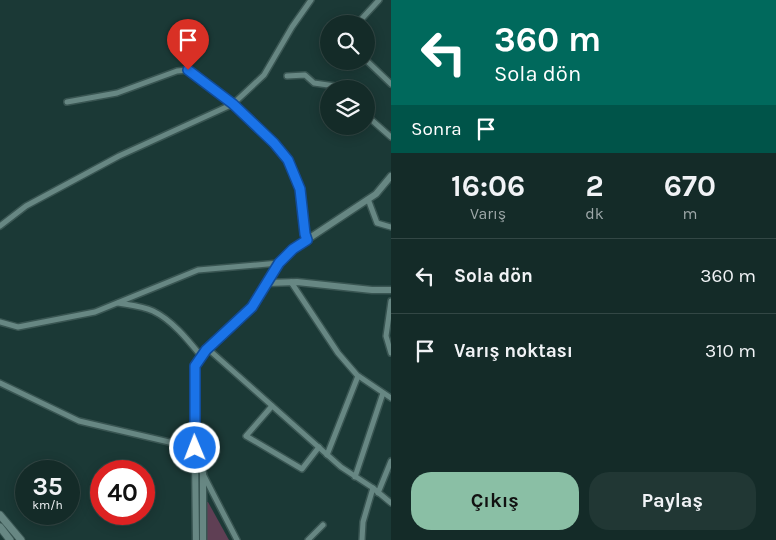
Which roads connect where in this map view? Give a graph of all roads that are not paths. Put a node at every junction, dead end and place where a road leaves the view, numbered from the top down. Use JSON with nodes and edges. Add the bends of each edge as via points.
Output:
{"nodes":[{"id":1,"x":311,"y":0,"type":"edge"},
{"id":2,"x":379,"y":0,"type":"edge"},
{"id":3,"x":366,"y":15,"type":"edge"},
{"id":4,"x":375,"y":69,"type":"edge"},
{"id":5,"x":287,"y":76,"type":"dead end"},
{"id":6,"x":320,"y":84,"type":"edge"},
{"id":7,"x":391,"y":84,"type":"edge"},
{"id":8,"x":67,"y":102,"type":"dead end"},
{"id":9,"x":233,"y":104,"type":"junction"},
{"id":10,"x":375,"y":123,"type":"edge"},
{"id":11,"x":391,"y":137,"type":"edge"},
{"id":12,"x":391,"y":176,"type":"edge"},
{"id":13,"x":368,"y":199,"type":"junction"},
{"id":14,"x":0,"y":226,"type":"edge"},
{"id":15,"x":391,"y":227,"type":"edge"},
{"id":16,"x":307,"y":240,"type":"junction"},
{"id":17,"x":279,"y":263,"type":"junction"},
{"id":18,"x":291,"y":282,"type":"junction"},
{"id":19,"x":267,"y":283,"type":"junction"},
{"id":20,"x":391,"y":290,"type":"edge"},
{"id":21,"x":391,"y":301,"type":"edge"},
{"id":22,"x":117,"y":302,"type":"junction"},
{"id":23,"x":0,"y":322,"type":"edge"},
{"id":24,"x":207,"y":348,"type":"junction"},
{"id":25,"x":391,"y":353,"type":"edge"},
{"id":26,"x":201,"y":356,"type":"junction"},
{"id":27,"x":358,"y":376,"type":"junction"},
{"id":28,"x":0,"y":384,"type":"edge"},
{"id":29,"x":383,"y":393,"type":"junction"},
{"id":30,"x":391,"y":398,"type":"edge"},
{"id":31,"x":272,"y":406,"type":"junction"},
{"id":32,"x":318,"y":447,"type":"junction"},
{"id":33,"x":195,"y":449,"type":"junction"},
{"id":34,"x":327,"y":454,"type":"junction"},
{"id":35,"x":391,"y":461,"type":"edge"},
{"id":36,"x":203,"y":473,"type":"junction"},
{"id":37,"x":355,"y":477,"type":"junction"},
{"id":38,"x":373,"y":488,"type":"junction"},
{"id":39,"x":378,"y":493,"type":"junction"},
{"id":40,"x":391,"y":503,"type":"edge"},
{"id":41,"x":0,"y":515,"type":"edge"},
{"id":42,"x":323,"y":525,"type":"dead end"},
{"id":43,"x":1,"y":529,"type":"edge"},
{"id":44,"x":10,"y":540,"type":"edge"},
{"id":45,"x":21,"y":540,"type":"edge"},
{"id":46,"x":196,"y":540,"type":"edge"},
{"id":47,"x":203,"y":540,"type":"edge"},
{"id":48,"x":238,"y":540,"type":"edge"},
{"id":49,"x":308,"y":540,"type":"edge"},
{"id":50,"x":362,"y":540,"type":"edge"}],
"edges":[{"from":1,"to":9,"type":"street","via":[[264,75]]},
{"from":2,"to":3,"type":"street"},
{"from":4,"to":7,"type":"street"},
{"from":5,"to":6,"type":"street","via":[[304,75]]},
{"from":8,"to":9,"type":"street","via":[[117,93],[185,69]]},
{"from":9,"to":14,"type":"street","via":[[119,156],[26,206]]},
{"from":9,"to":16,"type":"street","via":[[288,160],[300,189]]},
{"from":10,"to":11,"type":"street"},
{"from":12,"to":13,"type":"street"},
{"from":13,"to":15,"type":"street","via":[[377,223]]},
{"from":13,"to":16,"type":"street"},
{"from":16,"to":17,"type":"street"},
{"from":17,"to":19,"type":"street"},
{"from":17,"to":22,"type":"street","via":[[198,270]]},
{"from":18,"to":19,"type":"street"},
{"from":18,"to":20,"type":"street"},
{"from":18,"to":27,"type":"street","via":[[338,354]]},
{"from":19,"to":24,"type":"street","via":[[252,307]]},
{"from":21,"to":25,"type":"street","via":[[386,336]]},
{"from":22,"to":23,"type":"street","via":[[95,312],[18,328]]},
{"from":22,"to":26,"type":"street","via":[[152,311],[170,323]]},
{"from":24,"to":26,"type":"street"},
{"from":24,"to":31,"type":"street"},
{"from":26,"to":33,"type":"street","via":[[195,366]]},
{"from":27,"to":29,"type":"street"},
{"from":27,"to":34,"type":"street"},
{"from":28,"to":33,"type":"street","via":[[79,421]]},
{"from":29,"to":30,"type":"street"},
{"from":29,"to":37,"type":"street"},
{"from":31,"to":32,"type":"street"},
{"from":31,"to":32,"type":"street","via":[[246,436],[302,469]]},
{"from":32,"to":34,"type":"street"},
{"from":33,"to":36,"type":"street"},
{"from":33,"to":46,"type":"street"},
{"from":34,"to":37,"type":"street"},
{"from":35,"to":39,"type":"street"},
{"from":36,"to":47,"type":"street"},
{"from":36,"to":48,"type":"street"},
{"from":37,"to":38,"type":"street"},
{"from":38,"to":39,"type":"street"},
{"from":38,"to":50,"type":"street","via":[[363,522]]},
{"from":39,"to":40,"type":"street"},
{"from":41,"to":45,"type":"main road"},
{"from":42,"to":49,"type":"street"},
{"from":43,"to":44,"type":"main road"}]}
